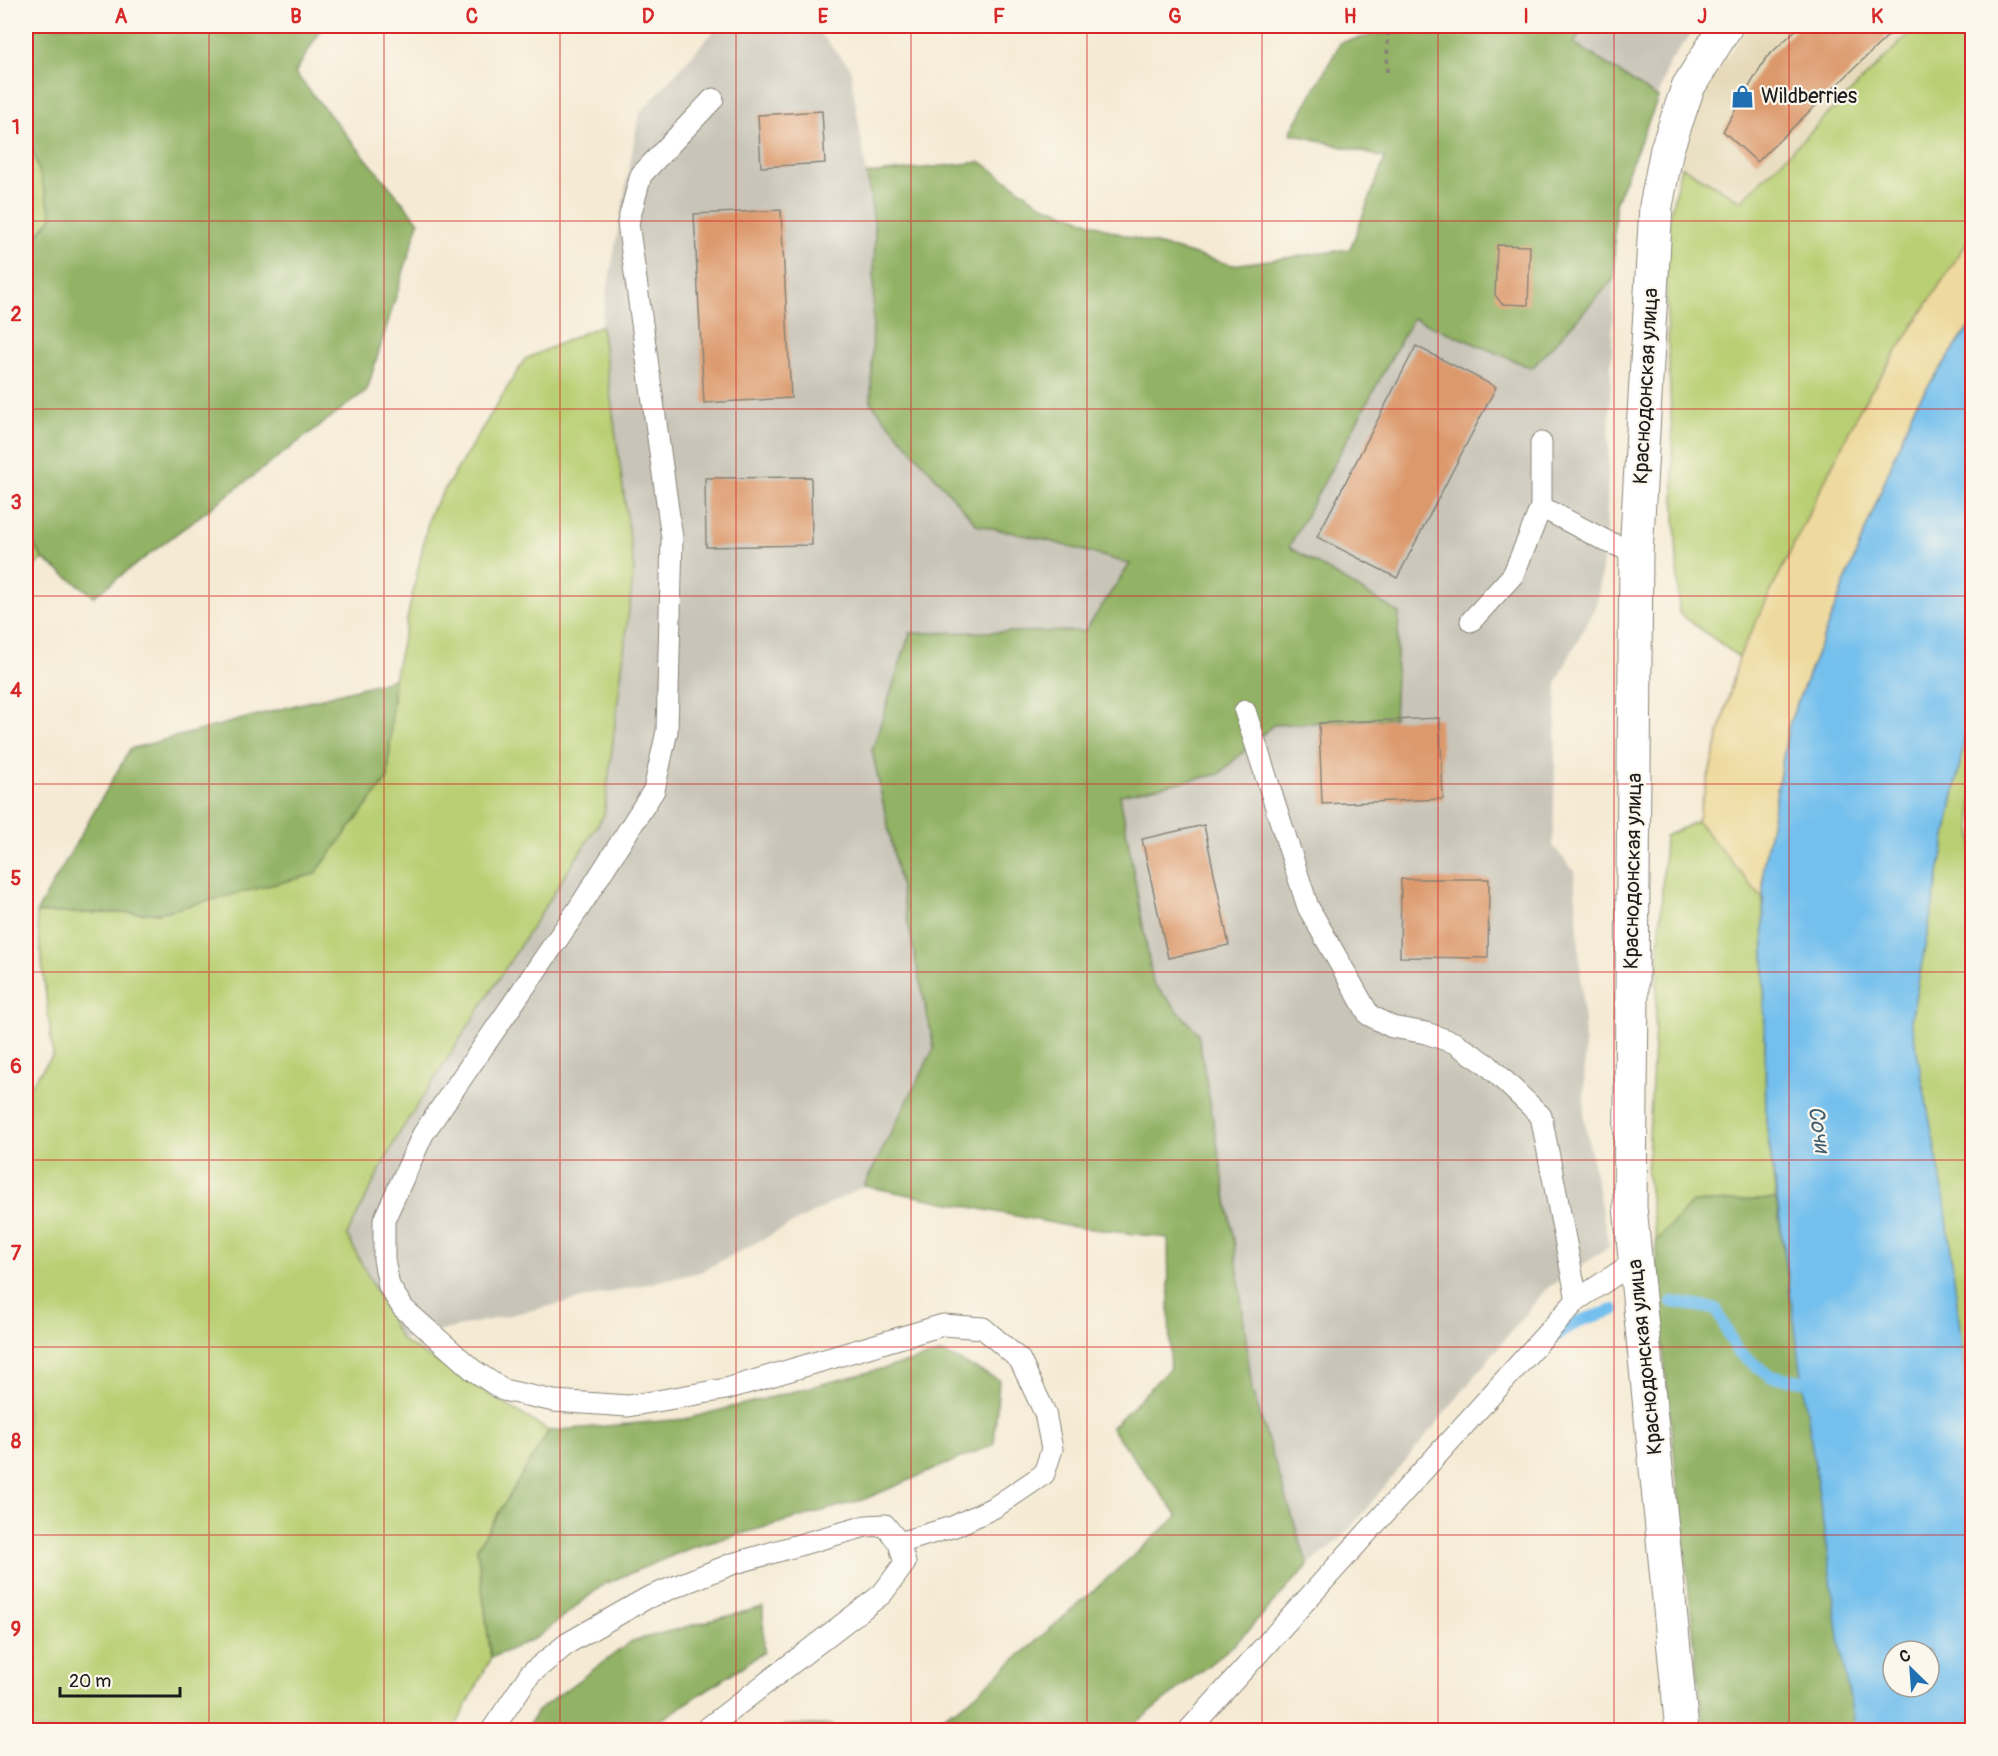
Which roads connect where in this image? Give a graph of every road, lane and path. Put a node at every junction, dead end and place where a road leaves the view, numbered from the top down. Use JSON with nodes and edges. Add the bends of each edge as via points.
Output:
{"nodes":[{"id":1,"x":1388,"y":26,"type":"edge"},
{"id":2,"x":1726,"y":26,"type":"edge"},
{"id":3,"x":1387,"y":72,"type":"dead end"},
{"id":4,"x":713,"y":99,"type":"dead end"},
{"id":5,"x":1541,"y":443,"type":"dead end"},
{"id":6,"x":1541,"y":507,"type":"junction"},
{"id":7,"x":1636,"y":553,"type":"junction"},
{"id":8,"x":1471,"y":621,"type":"dead end"},
{"id":9,"x":1245,"y":711,"type":"dead end"},
{"id":10,"x":1636,"y":1261,"type":"junction"},
{"id":11,"x":1577,"y":1300,"type":"junction"},
{"id":12,"x":899,"y":1543,"type":"junction"},
{"id":13,"x":492,"y":1731,"type":"edge"},
{"id":14,"x":705,"y":1731,"type":"edge"},
{"id":15,"x":1189,"y":1731,"type":"edge"},
{"id":16,"x":1682,"y":1731,"type":"edge"}],
"edges":[{"from":1,"to":3,"type":"path"},
{"from":2,"to":7,"type":"street","name":"Краснодонская улица","via":[[1688,87],[1667,149],[1656,206]]},
{"from":4,"to":12,"type":"lane","via":[[641,175],[628,223],[672,538],[667,731],[654,790],[579,908],[423,1134],[384,1220],[384,1259],[389,1286],[404,1308],[473,1370],[503,1390],[554,1401],[628,1406],[726,1389],[943,1325],[983,1328],[1020,1360],[1045,1413],[1052,1449],[1044,1474],[995,1507],[955,1526]]},
{"from":5,"to":6,"type":"lane"},
{"from":6,"to":7,"type":"lane"},
{"from":6,"to":8,"type":"lane","via":[[1513,574]]},
{"from":7,"to":10,"type":"street","name":"Краснодонская улица","via":[[1630,1184]]},
{"from":9,"to":11,"type":"lane","via":[[1308,907],[1369,1015],[1392,1027],[1455,1043],[1488,1065],[1541,1116]]},
{"from":10,"to":11,"type":"lane"},
{"from":10,"to":16,"type":"street","name":"Краснодонская улица"},
{"from":11,"to":15,"type":"lane"},
{"from":12,"to":13,"type":"lane","via":[[885,1525],[866,1526],[732,1564],[648,1598],[568,1643],[530,1674]]},
{"from":12,"to":14,"type":"lane","via":[[905,1563],[882,1594]]}]}
